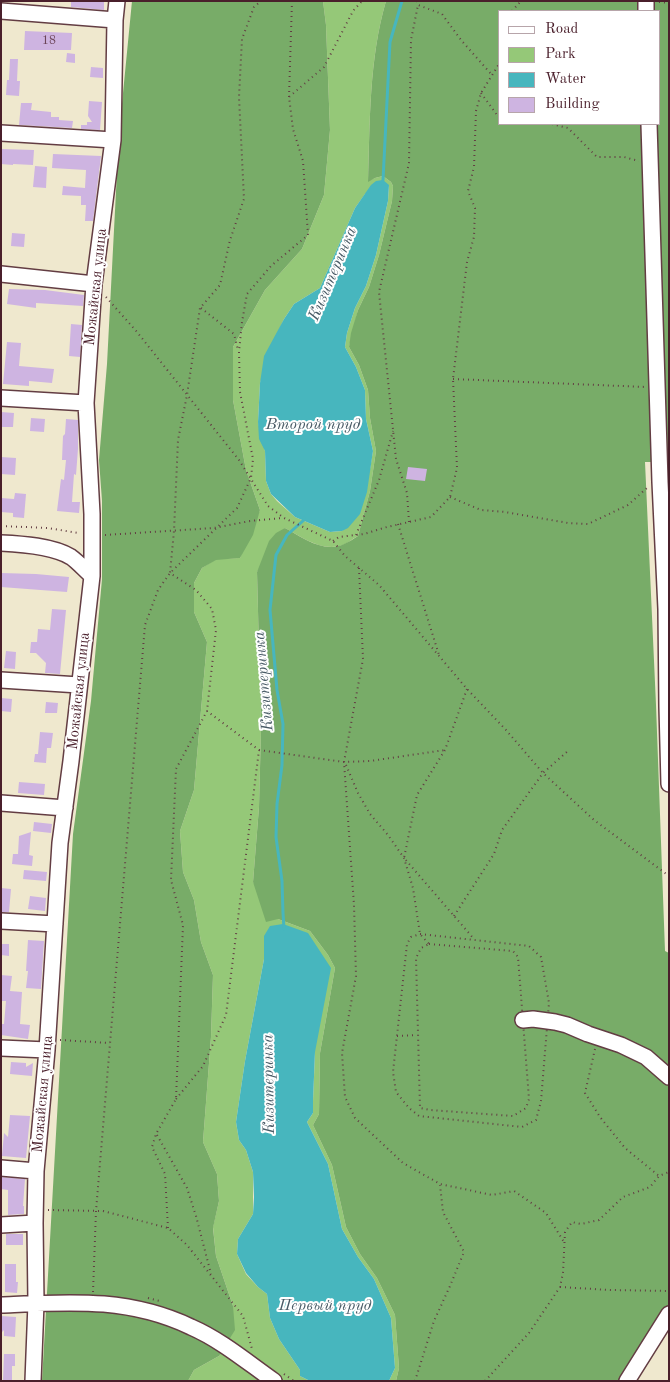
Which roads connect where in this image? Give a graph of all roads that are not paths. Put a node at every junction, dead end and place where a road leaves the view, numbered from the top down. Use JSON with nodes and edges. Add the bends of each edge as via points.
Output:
{"nodes":[{"id":1,"x":117,"y":1,"type":"edge"},
{"id":2,"x":1,"y":12,"type":"edge"},
{"id":3,"x":115,"y":20,"type":"junction"},
{"id":4,"x":650,"y":125,"type":"edge"},
{"id":5,"x":1,"y":132,"type":"edge"},
{"id":6,"x":113,"y":140,"type":"junction"},
{"id":7,"x":1,"y":274,"type":"edge"},
{"id":8,"x":94,"y":284,"type":"junction"},
{"id":9,"x":1,"y":398,"type":"edge"},
{"id":10,"x":86,"y":403,"type":"junction"},
{"id":11,"x":1,"y":543,"type":"edge"},
{"id":12,"x":92,"y":576,"type":"junction"},
{"id":13,"x":667,"y":609,"type":"edge"},
{"id":14,"x":1,"y":680,"type":"edge"},
{"id":15,"x":79,"y":685,"type":"junction"},
{"id":16,"x":668,"y":707,"type":"edge"},
{"id":17,"x":669,"y":784,"type":"edge"},
{"id":18,"x":1,"y":804,"type":"edge"},
{"id":19,"x":65,"y":808,"type":"junction"},
{"id":20,"x":1,"y":922,"type":"edge"},
{"id":21,"x":56,"y":924,"type":"junction"},
{"id":22,"x":523,"y":1020,"type":"road end"},
{"id":23,"x":47,"y":1045,"type":"junction"},
{"id":24,"x":1,"y":1048,"type":"edge"},
{"id":25,"x":669,"y":1078,"type":"edge"},
{"id":26,"x":1,"y":1168,"type":"edge"},
{"id":27,"x":36,"y":1171,"type":"junction"},
{"id":28,"x":35,"y":1217,"type":"junction"},
{"id":29,"x":1,"y":1225,"type":"edge"},
{"id":30,"x":33,"y":1303,"type":"junction"},
{"id":31,"x":1,"y":1305,"type":"edge"},
{"id":32,"x":669,"y":1314,"type":"edge"},
{"id":33,"x":32,"y":1381,"type":"edge"},
{"id":34,"x":274,"y":1381,"type":"edge"},
{"id":35,"x":627,"y":1381,"type":"edge"}],
"edges":[{"from":1,"to":3,"type":"street","name":"Можайская улица"},
{"from":2,"to":3,"type":"street"},
{"from":3,"to":6,"type":"street","name":"Можайская улица"},
{"from":4,"to":13,"type":"street","via":[[660,482]]},
{"from":5,"to":6,"type":"street"},
{"from":6,"to":8,"type":"street","name":"Можайская улица"},
{"from":7,"to":8,"type":"street"},
{"from":8,"to":10,"type":"street","name":"Можайская улица"},
{"from":9,"to":10,"type":"street"},
{"from":10,"to":12,"type":"street","name":"Можайская улица"},
{"from":11,"to":12,"type":"street","via":[[31,545],[62,553]]},
{"from":12,"to":15,"type":"street","name":"Можайская улица"},
{"from":13,"to":16,"type":"street"},
{"from":14,"to":15,"type":"street"},
{"from":15,"to":19,"type":"street","name":"Можайская улица"},
{"from":16,"to":17,"type":"street"},
{"from":18,"to":19,"type":"street"},
{"from":19,"to":21,"type":"street","name":"Можайская улица"},
{"from":20,"to":21,"type":"street"},
{"from":21,"to":23,"type":"street","name":"Можайская улица"},
{"from":22,"to":25,"type":"street","via":[[567,1025],[621,1045],[646,1057]]},
{"from":23,"to":24,"type":"street"},
{"from":23,"to":27,"type":"street","name":"Можайская улица"},
{"from":26,"to":27,"type":"street"},
{"from":27,"to":28,"type":"street","name":"Можайская улица"},
{"from":28,"to":29,"type":"street"},
{"from":28,"to":30,"type":"street","name":"Можайская улица"},
{"from":30,"to":31,"type":"street"},
{"from":30,"to":33,"type":"street","name":"Можайская улица"},
{"from":30,"to":34,"type":"street","via":[[82,1302],[125,1306],[172,1318],[225,1346]]},
{"from":32,"to":35,"type":"street"}]}
